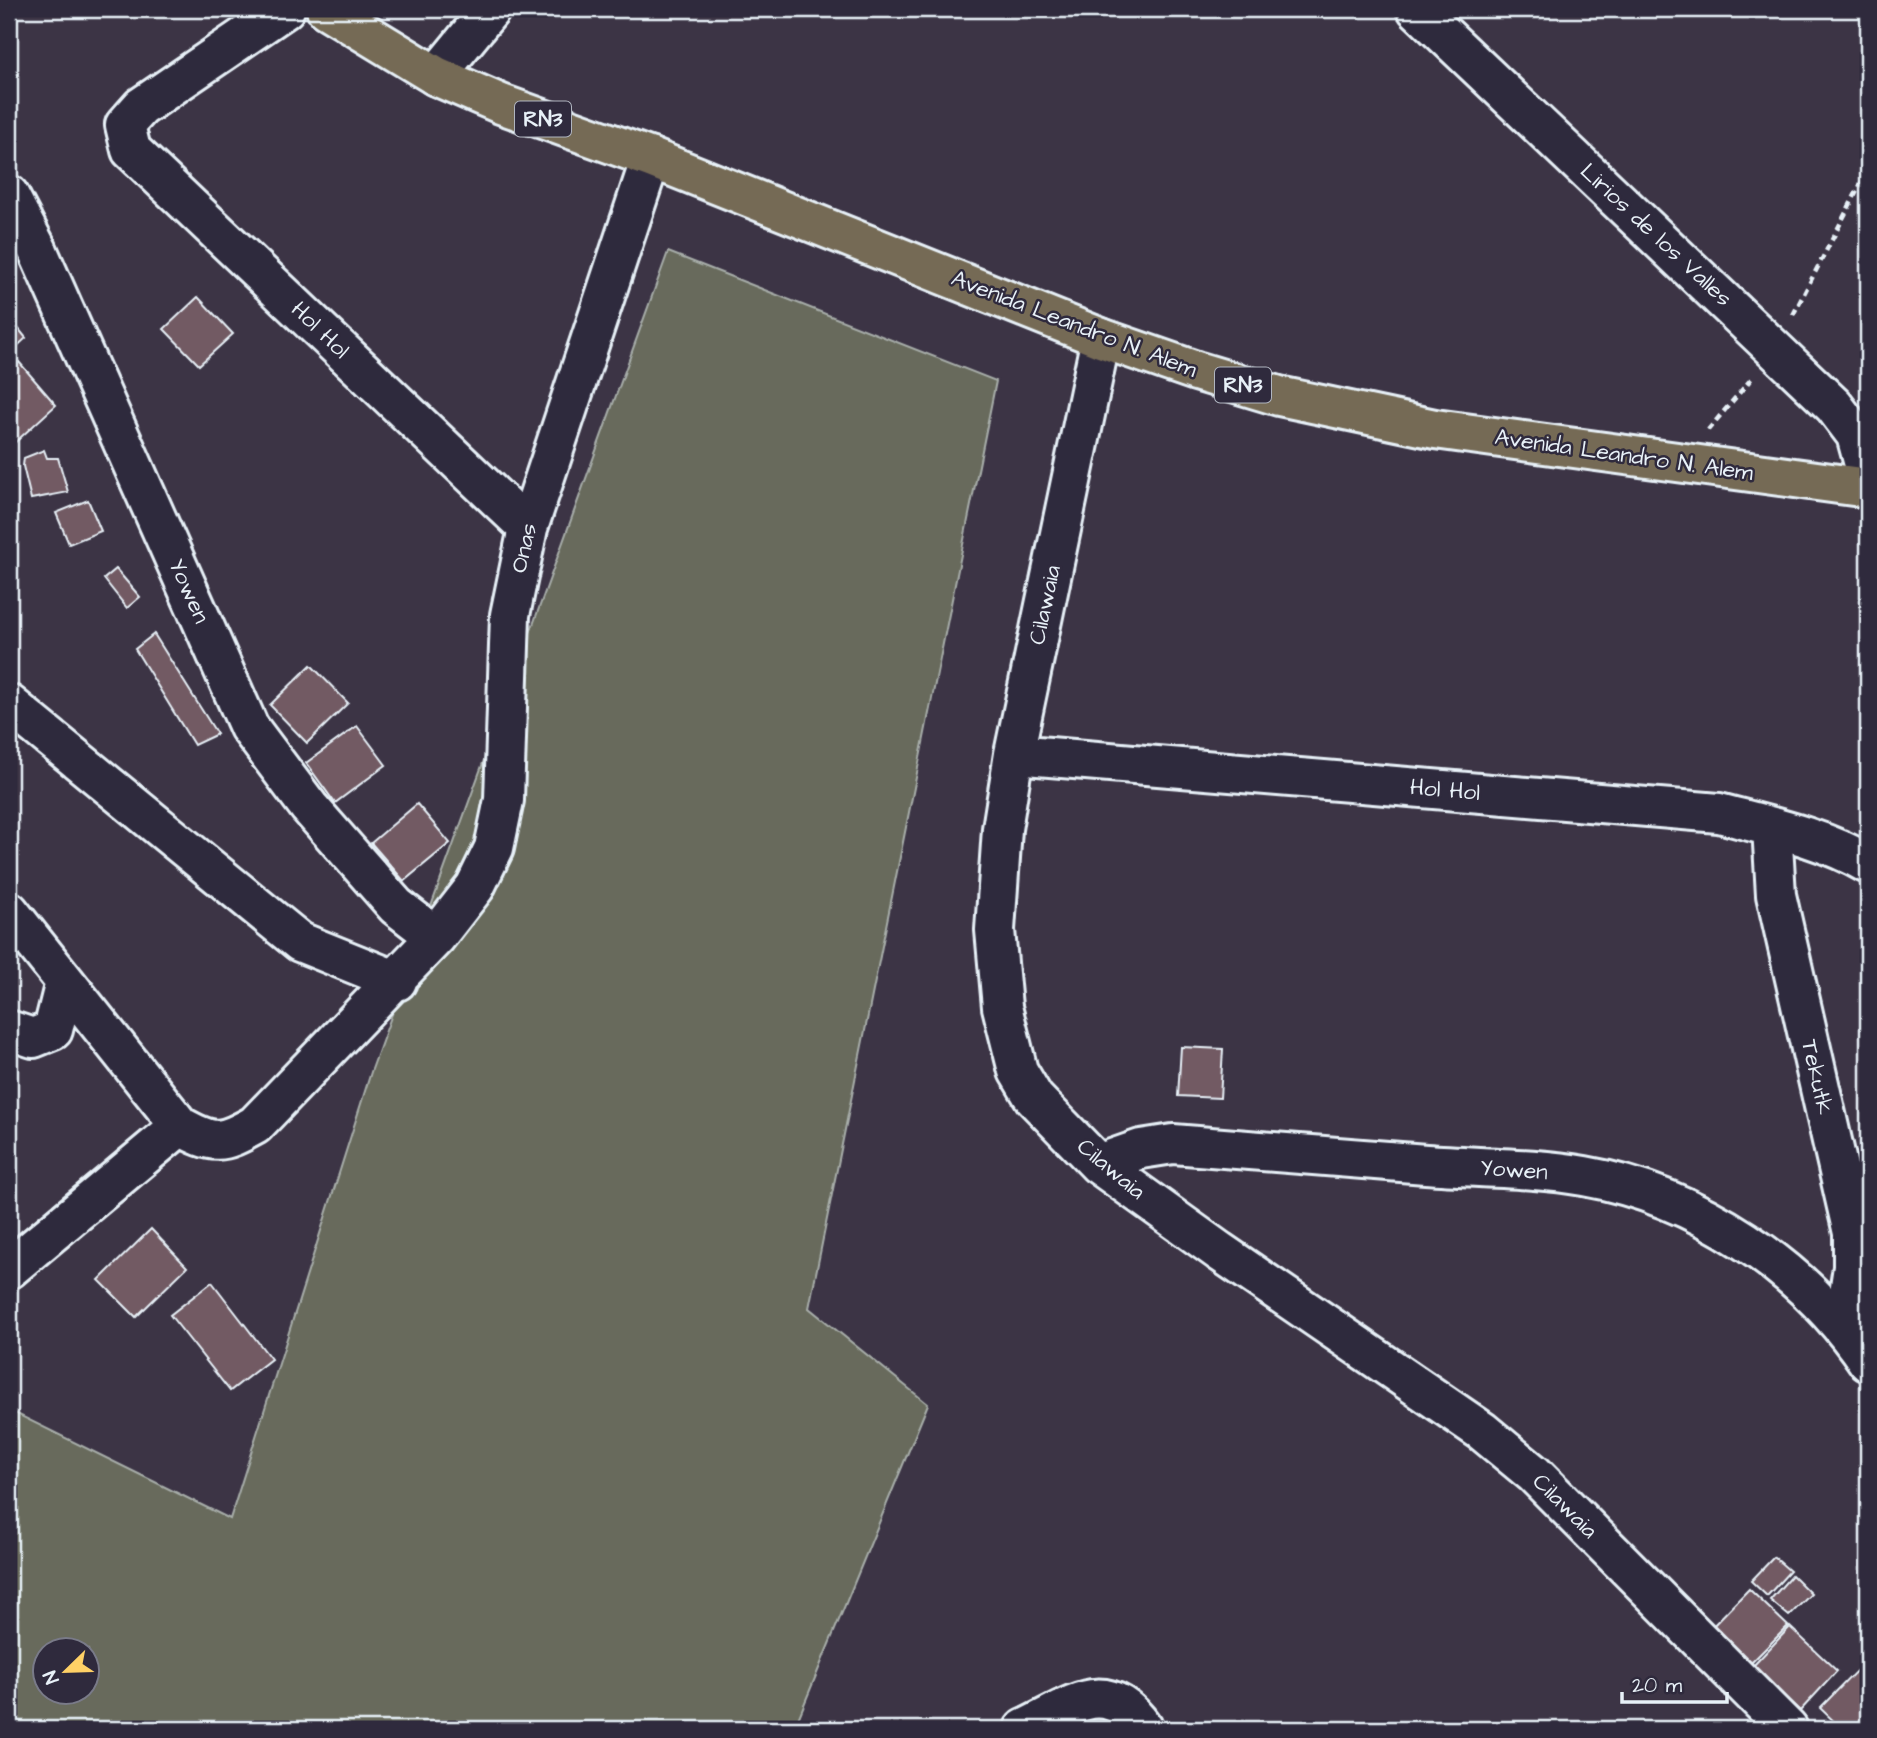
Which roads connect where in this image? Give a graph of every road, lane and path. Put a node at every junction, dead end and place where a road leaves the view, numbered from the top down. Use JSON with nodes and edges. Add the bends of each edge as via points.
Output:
{"nodes":[{"id":1,"x":285,"y":9,"type":"edge"},
{"id":2,"x":326,"y":9,"type":"edge"},
{"id":3,"x":491,"y":9,"type":"edge"},
{"id":4,"x":1417,"y":9,"type":"edge"},
{"id":5,"x":436,"y":76,"type":"junction"},
{"id":6,"x":651,"y":158,"type":"junction"},
{"id":7,"x":1868,"y":170,"type":"edge"},
{"id":8,"x":10,"y":196,"type":"edge"},
{"id":9,"x":1101,"y":338,"type":"junction"},
{"id":10,"x":1776,"y":349,"type":"junction"},
{"id":11,"x":1681,"y":462,"type":"junction"},
{"id":12,"x":1868,"y":479,"type":"edge"},
{"id":13,"x":1868,"y":488,"type":"edge"},
{"id":14,"x":528,"y":528,"type":"junction"},
{"id":15,"x":9,"y":704,"type":"edge"},
{"id":16,"x":1014,"y":754,"type":"junction"},
{"id":17,"x":1772,"y":827,"type":"junction"},
{"id":18,"x":1868,"y":864,"type":"edge"},
{"id":19,"x":9,"y":911,"type":"edge"},
{"id":20,"x":436,"y":937,"type":"junction"},
{"id":21,"x":397,"y":981,"type":"junction"},
{"id":22,"x":65,"y":982,"type":"junction"},
{"id":23,"x":9,"y":1030,"type":"edge"},
{"id":24,"x":180,"y":1125,"type":"junction"},
{"id":25,"x":1098,"y":1164,"type":"junction"},
{"id":26,"x":9,"y":1269,"type":"edge"},
{"id":27,"x":1844,"y":1326,"type":"junction"},
{"id":28,"x":1868,"y":1362,"type":"edge"},
{"id":29,"x":1024,"y":1729,"type":"edge"},
{"id":30,"x":1144,"y":1729,"type":"edge"},
{"id":31,"x":1788,"y":1729,"type":"edge"}],
"edges":[{"from":1,"to":14,"type":"street","name":"Hol Hol","via":[[141,107],[125,125],[131,150]]},
{"from":2,"to":5,"type":"highway","name":"Avenida Leandro N. Alem","number":"RN3"},
{"from":3,"to":5,"type":"street"},
{"from":4,"to":10,"type":"street","name":"Lirios de los Valles"},
{"from":5,"to":6,"type":"highway","name":"Avenida Leandro N. Alem","number":"RN3"},
{"from":6,"to":9,"type":"highway","name":"Avenida Leandro N. Alem","number":"RN3"},
{"from":6,"to":14,"type":"street","name":"Onas"},
{"from":7,"to":10,"type":"path"},
{"from":8,"to":20,"type":"street","name":"Yowen","via":[[249,727],[309,807],[396,906]]},
{"from":9,"to":11,"type":"highway","name":"Avenida Leandro N. Alem","number":"RN3","via":[[1279,396],[1362,416]]},
{"from":9,"to":16,"type":"street","name":"Cilawaia"},
{"from":10,"to":11,"type":"path"},
{"from":10,"to":12,"type":"street","name":"Lirios de los Valles","via":[[1834,406],[1856,435]]},
{"from":11,"to":13,"type":"highway","name":"Avenida Leandro N. Alem","number":"RN3"},
{"from":14,"to":20,"type":"street","name":"Onas","via":[[510,615],[505,800],[494,848],[475,887]]},
{"from":15,"to":21,"type":"street","via":[[300,942]]},
{"from":16,"to":17,"type":"street","name":"Hol Hol","via":[[1719,813]]},
{"from":16,"to":25,"type":"street","name":"Cilawaia","via":[[1002,829],[995,930],[1002,1007],[1018,1071],[1034,1098]]},
{"from":17,"to":18,"type":"street","name":"Hol Hol"},
{"from":17,"to":27,"type":"street","name":"Tekutk","via":[[1776,895],[1853,1233]]},
{"from":19,"to":22,"type":"street"},
{"from":20,"to":21,"type":"street","name":"Onas"},
{"from":21,"to":24,"type":"street","name":"Onas","via":[[255,1125],[226,1141],[205,1139]]},
{"from":22,"to":23,"type":"street","via":[[53,1030],[33,1038]]},
{"from":22,"to":24,"type":"street"},
{"from":24,"to":26,"type":"street"},
{"from":25,"to":27,"type":"street","name":"Yowen","via":[[1173,1144],[1583,1176],[1652,1193],[1710,1219],[1776,1263]]},
{"from":25,"to":31,"type":"street","name":"Cilawaia","via":[[1482,1431],[1534,1474]]},
{"from":27,"to":28,"type":"street","name":"Yowen"},
{"from":29,"to":30,"type":"street","via":[[1102,1697],[1120,1701]]}]}
